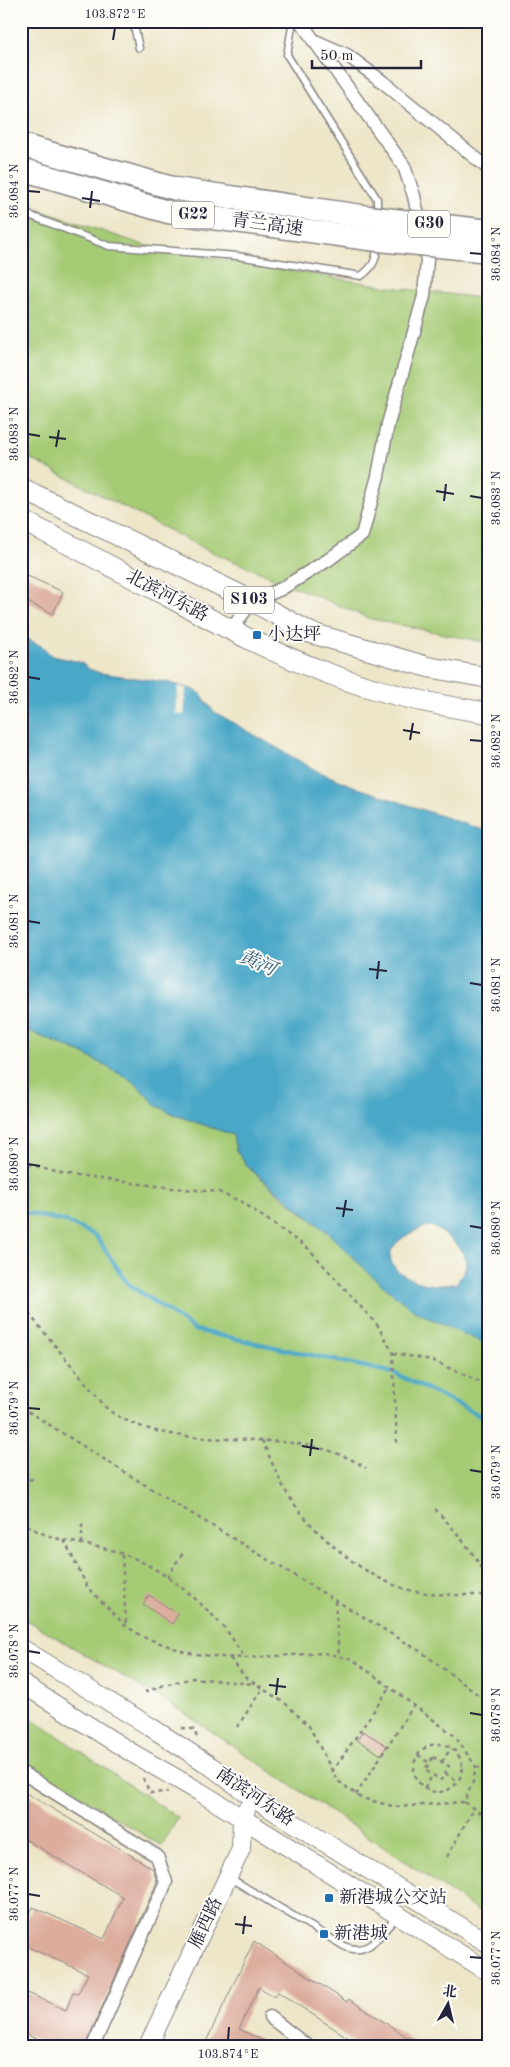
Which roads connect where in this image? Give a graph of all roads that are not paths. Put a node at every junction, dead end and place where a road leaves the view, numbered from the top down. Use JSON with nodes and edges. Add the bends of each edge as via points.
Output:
{"nodes":[{"id":1,"x":133,"y":21,"type":"edge"},
{"id":2,"x":293,"y":21,"type":"edge"},
{"id":3,"x":300,"y":21,"type":"edge"},
{"id":4,"x":313,"y":40,"type":"junction"},
{"id":5,"x":138,"y":48,"type":"dead end"},
{"id":6,"x":21,"y":145,"type":"edge"},
{"id":7,"x":21,"y":169,"type":"edge"},
{"id":8,"x":489,"y":169,"type":"edge"},
{"id":9,"x":21,"y":212,"type":"edge"},
{"id":10,"x":368,"y":217,"type":"joint"},
{"id":11,"x":489,"y":231,"type":"edge"},
{"id":12,"x":369,"y":239,"type":"joint"},
{"id":13,"x":489,"y":251,"type":"edge"},
{"id":14,"x":21,"y":488,"type":"edge"},
{"id":15,"x":21,"y":520,"type":"edge"},
{"id":16,"x":252,"y":601,"type":"junction"},
{"id":17,"x":231,"y":630,"type":"junction"},
{"id":18,"x":489,"y":678,"type":"edge"},
{"id":19,"x":489,"y":714,"type":"edge"},
{"id":20,"x":21,"y":1648,"type":"edge"},
{"id":21,"x":21,"y":1683,"type":"edge"},
{"id":22,"x":21,"y":1772,"type":"edge"},
{"id":23,"x":253,"y":1798,"type":"junction"},
{"id":24,"x":242,"y":1818,"type":"junction"},
{"id":25,"x":228,"y":1877,"type":"junction"},
{"id":26,"x":397,"y":1915,"type":"junction"},
{"id":27,"x":489,"y":1944,"type":"edge"},
{"id":28,"x":489,"y":1972,"type":"edge"},
{"id":29,"x":270,"y":2017,"type":"dead end"},
{"id":30,"x":93,"y":2046,"type":"edge"},
{"id":31,"x":148,"y":2046,"type":"edge"},
{"id":32,"x":307,"y":2046,"type":"edge"}],
"edges":[{"from":1,"to":5,"type":"lane"},
{"from":2,"to":9,"type":"lane","via":[[287,55],[377,199],[376,259],[362,276],[238,256],[109,246]]},
{"from":3,"to":4,"type":"street"},
{"from":4,"to":8,"type":"street","via":[[347,55]]},
{"from":4,"to":16,"type":"street","via":[[404,166],[414,196],[426,260],[424,296],[388,424],[362,535],[281,589]]},
{"from":6,"to":10,"type":"highway","name":"青兰高速","number":"G22","via":[[176,189]]},
{"from":7,"to":12,"type":"highway","name":"青兰高速","number":"G22","via":[[168,212]]},
{"from":10,"to":11,"type":"highway","number":"G30","bridge":true},
{"from":12,"to":13,"type":"highway","number":"G30","bridge":true},
{"from":14,"to":16,"type":"main road","name":"北滨河东路","number":"S103"},
{"from":15,"to":17,"type":"main road","name":"北滨河东路","number":"S103"},
{"from":16,"to":17,"type":"street"},
{"from":16,"to":18,"type":"main road","name":"北滨河东路","number":"S103","via":[[311,633],[428,666]]},
{"from":17,"to":19,"type":"main road","name":"北滨河东路","number":"S103","via":[[294,660],[358,684],[424,702]]},
{"from":20,"to":23,"type":"main road","name":"南滨河东路","via":[[165,1736]]},
{"from":21,"to":24,"type":"main road","name":"南滨河东路"},
{"from":22,"to":30,"type":"street","via":[[157,1856],[166,1882]]},
{"from":23,"to":24,"type":"main road","name":"雁西路"},
{"from":23,"to":27,"type":"main road","name":"南滨河东路"},
{"from":24,"to":25,"type":"main road","name":"雁西路","via":[[241,1849]]},
{"from":24,"to":26,"type":"main road","name":"南滨河东路"},
{"from":25,"to":26,"type":"lane","via":[[355,1950],[369,1947]]},
{"from":25,"to":31,"type":"main road","name":"雁西路"},
{"from":26,"to":28,"type":"main road","name":"南滨河东路"},
{"from":29,"to":32,"type":"street"}]}
